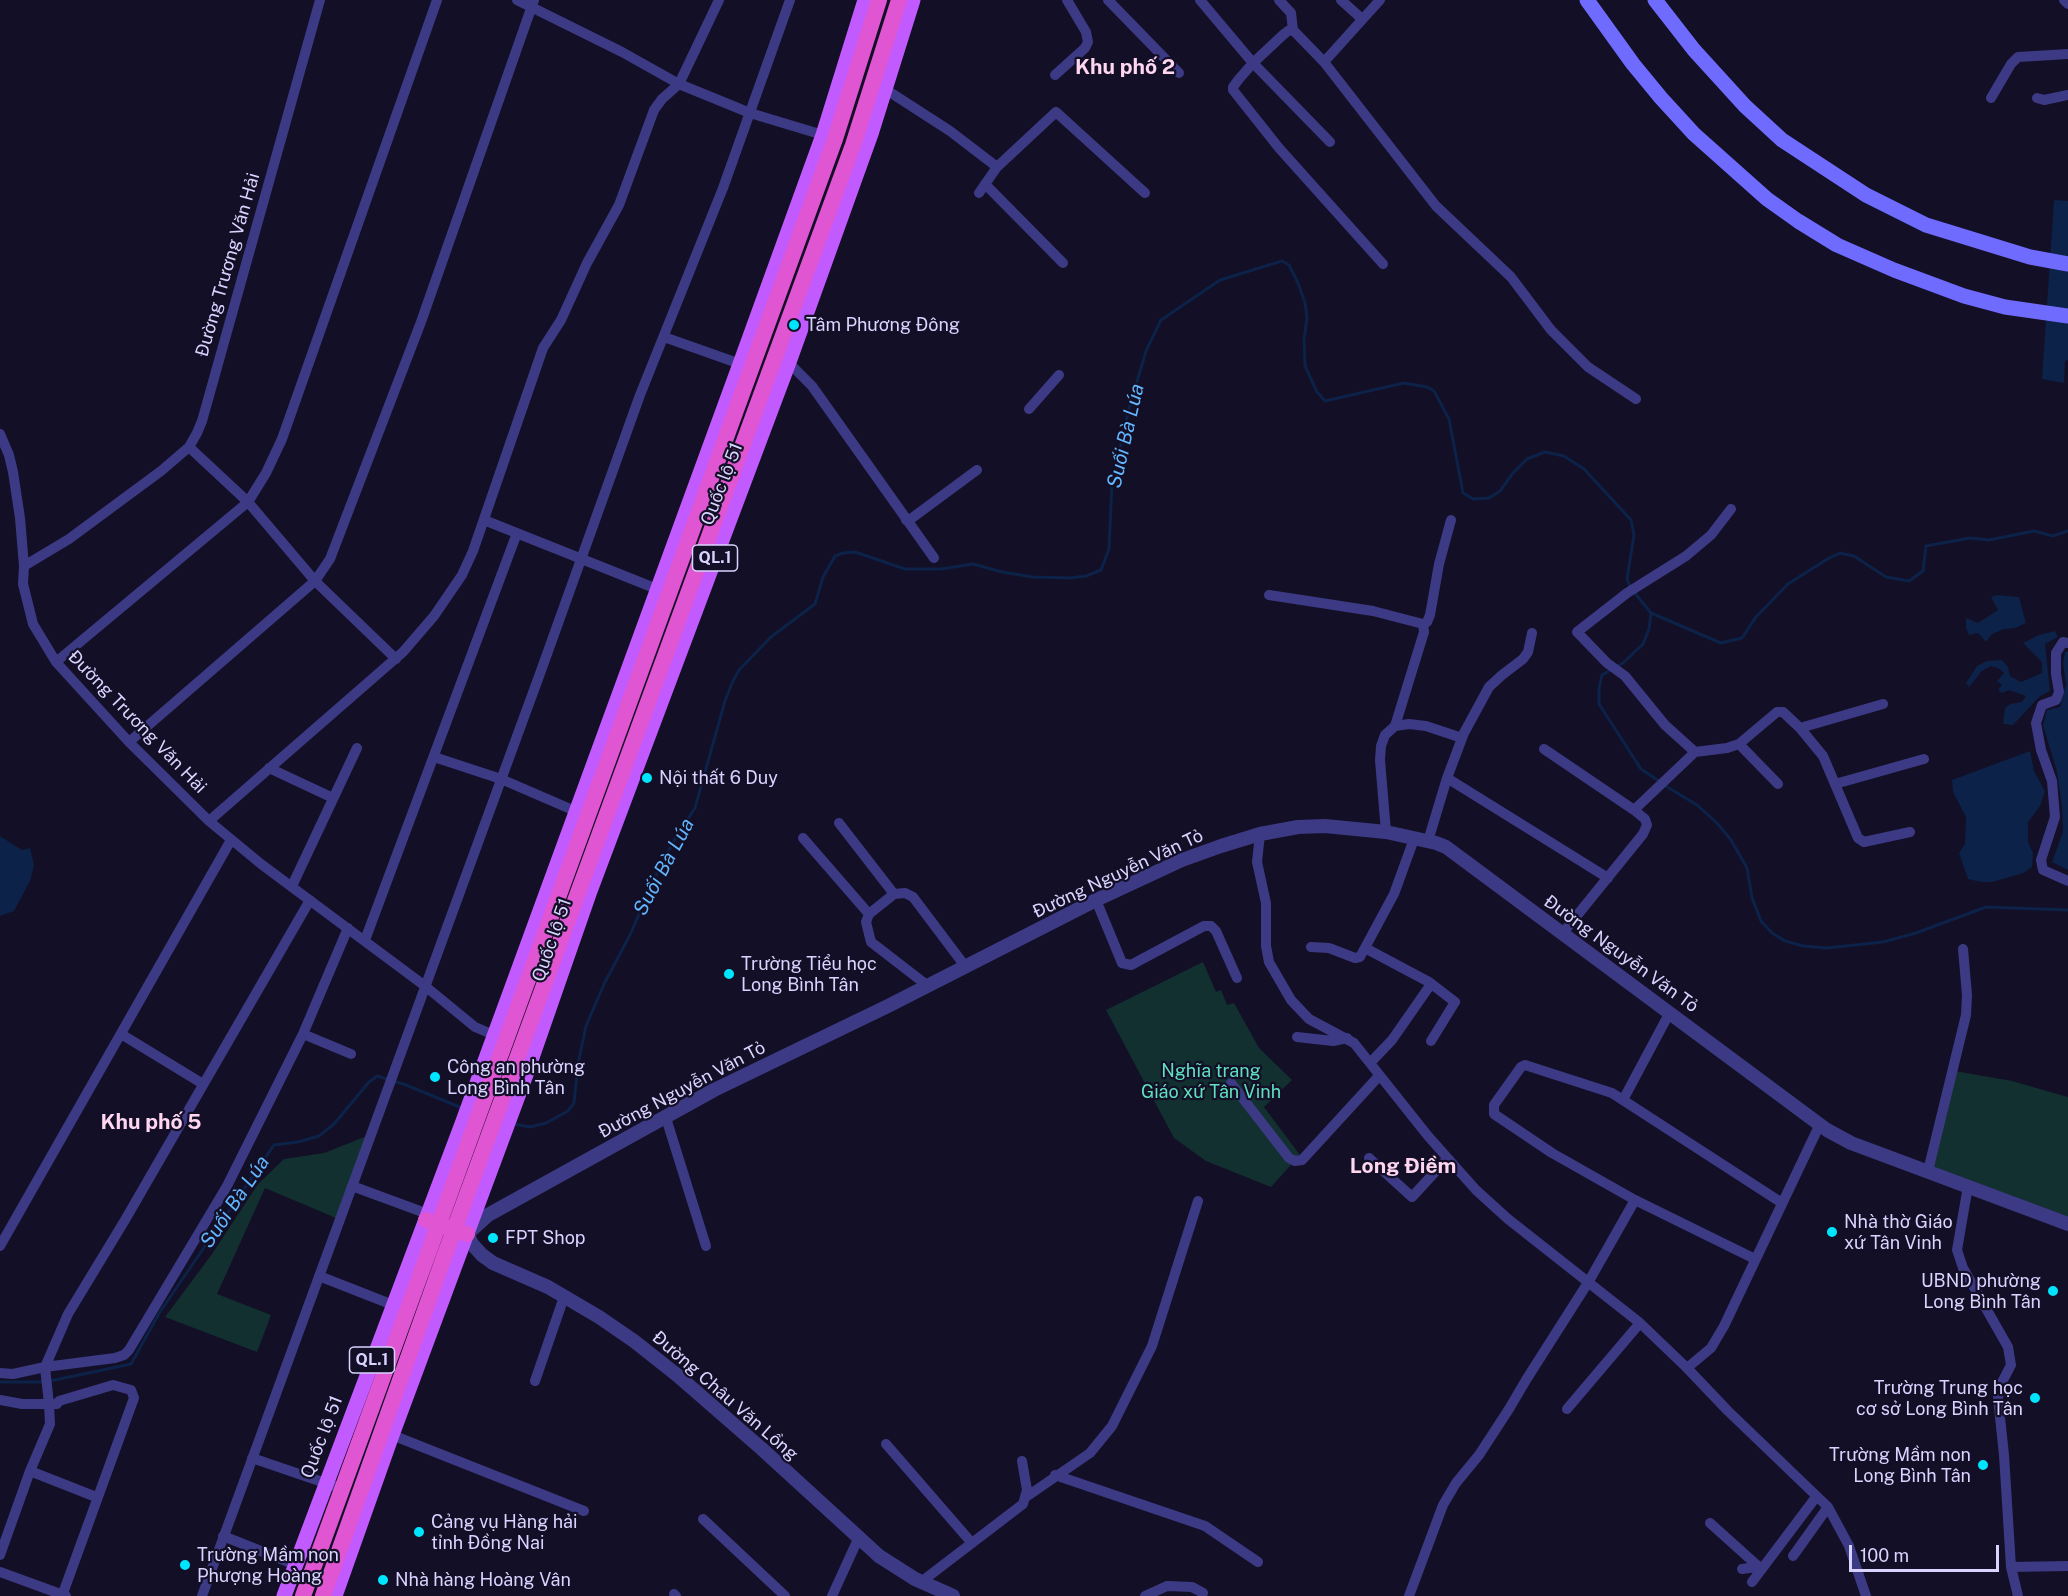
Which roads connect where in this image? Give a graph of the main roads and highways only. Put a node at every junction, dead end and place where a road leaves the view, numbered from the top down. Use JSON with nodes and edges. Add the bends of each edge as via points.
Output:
{"nodes":[{"id":1,"x":865,"y":0,"type":"edge"},
{"id":2,"x":879,"y":0,"type":"edge"},
{"id":3,"x":899,"y":0,"type":"edge"},
{"id":4,"x":913,"y":0,"type":"edge"},
{"id":5,"x":1587,"y":0,"type":"edge"},
{"id":6,"x":1655,"y":0,"type":"edge"},
{"id":7,"x":829,"y":137,"type":"junction"},
{"id":8,"x":859,"y":146,"type":"junction"},
{"id":9,"x":2068,"y":264,"type":"edge"},
{"id":10,"x":2068,"y":316,"type":"edge"},
{"id":11,"x":500,"y":1037,"type":"junction"},
{"id":12,"x":529,"y":1047,"type":"junction"},
{"id":13,"x":491,"y":1107,"type":"junction"},
{"id":14,"x":482,"y":1131,"type":"junction"},
{"id":15,"x":443,"y":1225,"type":"junction"},
{"id":16,"x":284,"y":1596,"type":"edge"},
{"id":17,"x":303,"y":1596,"type":"edge"},
{"id":18,"x":323,"y":1596,"type":"edge"},
{"id":19,"x":336,"y":1596,"type":"edge"}],
"edges":[{"from":1,"to":7,"type":"main road","name":"Quốc lộ 51","number":"QL.1"},
{"from":2,"to":7,"type":"highway","name":"Quốc lộ 51","number":"QL.1"},
{"from":3,"to":8,"type":"highway","name":"Quốc lộ 51","number":"QL.1"},
{"from":4,"to":8,"type":"main road","name":"Quốc lộ 51","number":"QL.1","via":[[885,89]]},
{"from":5,"to":10,"type":"main road","via":[[1633,64],[1694,134],[1767,199],[1798,221],[1894,270],[1964,297]]},
{"from":6,"to":9,"type":"main road","via":[[1745,106],[1782,140],[1866,195],[1926,225],[2030,257]]},
{"from":7,"to":8,"type":"highway"},
{"from":7,"to":11,"type":"highway","name":"Quốc lộ 51","number":"QL.1"},
{"from":8,"to":12,"type":"highway","name":"Quốc lộ 51","number":"QL.1","via":[[802,284],[782,358]]},
{"from":11,"to":12,"type":"highway"},
{"from":11,"to":13,"type":"highway","name":"Quốc lộ 51","number":"QL.1"},
{"from":12,"to":13,"type":"highway","name":"Quốc lộ 51","number":"QL.1"},
{"from":13,"to":14,"type":"highway","number":"QL.1"},
{"from":13,"to":14,"type":"main road","number":"QL.1"},
{"from":14,"to":15,"type":"highway","name":"Quốc lộ 51","number":"QL.1"},
{"from":14,"to":15,"type":"main road","name":"Quốc lộ 51","number":"QL.1"},
{"from":15,"to":16,"type":"main road","name":"Quốc lộ 51","number":"QL.1","via":[[393,1305]]},
{"from":15,"to":17,"type":"highway","name":"Quốc lộ 51","number":"QL.1"},
{"from":15,"to":18,"type":"highway","name":"Quốc lộ 51","number":"QL.1"},
{"from":15,"to":19,"type":"main road","name":"Quốc lộ 51","number":"QL.1","via":[[392,1435]]}]}
